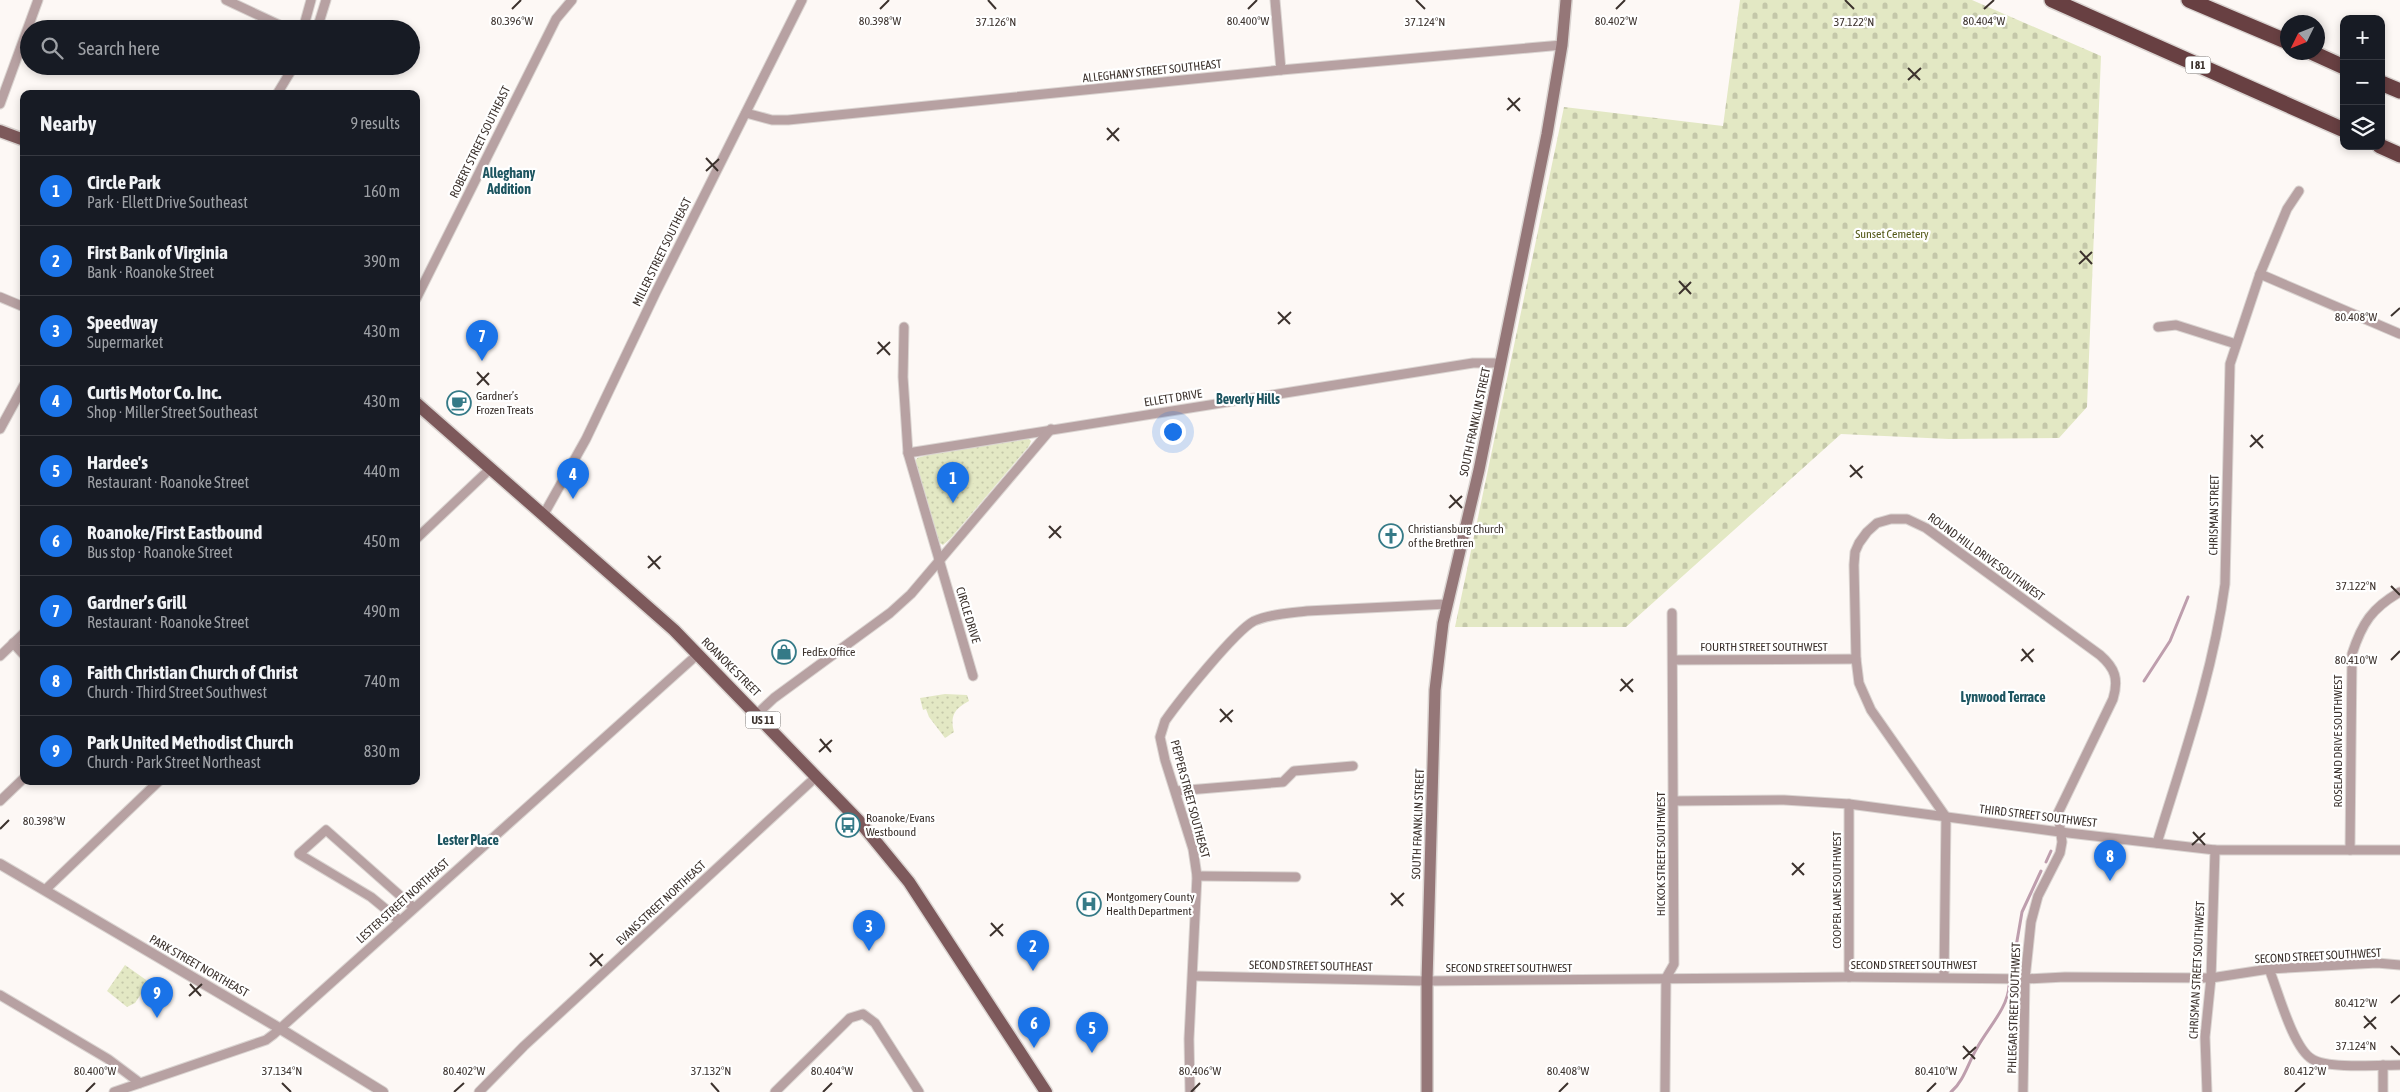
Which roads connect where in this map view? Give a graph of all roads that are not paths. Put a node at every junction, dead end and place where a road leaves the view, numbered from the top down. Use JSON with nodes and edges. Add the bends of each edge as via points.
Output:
{"nodes":[{"id":1,"x":38,"y":0,"type":"edge"},
{"id":2,"x":226,"y":0,"type":"edge"},
{"id":3,"x":311,"y":0,"type":"edge"},
{"id":4,"x":326,"y":0,"type":"edge"},
{"id":5,"x":572,"y":0,"type":"edge"},
{"id":6,"x":802,"y":0,"type":"edge"},
{"id":7,"x":1274,"y":0,"type":"edge"},
{"id":8,"x":1566,"y":0,"type":"edge"},
{"id":9,"x":2052,"y":0,"type":"edge"},
{"id":10,"x":2189,"y":0,"type":"edge"},
{"id":11,"x":31,"y":20,"type":"edge"},
{"id":12,"x":269,"y":20,"type":"edge"},
{"id":13,"x":305,"y":20,"type":"edge"},
{"id":14,"x":320,"y":20,"type":"edge"},
{"id":15,"x":2280,"y":39,"type":"edge"},
{"id":16,"x":1562,"y":45,"type":"junction"},
{"id":17,"x":20,"y":49,"type":"edge"},
{"id":18,"x":2325,"y":58,"type":"edge"},
{"id":19,"x":2340,"y":65,"type":"edge"},
{"id":20,"x":1281,"y":70,"type":"junction"},
{"id":21,"x":289,"y":75,"type":"edge"},
{"id":22,"x":2385,"y":85,"type":"edge"},
{"id":23,"x":279,"y":90,"type":"edge"},
{"id":24,"x":2400,"y":91,"type":"edge"},
{"id":25,"x":0,"y":104,"type":"edge"},
{"id":26,"x":746,"y":113,"type":"junction"},
{"id":27,"x":2340,"y":128,"type":"edge"},
{"id":28,"x":0,"y":131,"type":"edge"},
{"id":29,"x":20,"y":138,"type":"edge"},
{"id":30,"x":2385,"y":148,"type":"edge"},
{"id":31,"x":2400,"y":155,"type":"edge"},
{"id":32,"x":2299,"y":191,"type":"dead end"},
{"id":33,"x":2260,"y":274,"type":"junction"},
{"id":34,"x":420,"y":291,"type":"edge"},
{"id":35,"x":0,"y":297,"type":"edge"},
{"id":36,"x":20,"y":305,"type":"edge"},
{"id":37,"x":904,"y":327,"type":"dead end"},
{"id":38,"x":2158,"y":327,"type":"dead end"},
{"id":39,"x":2400,"y":334,"type":"edge"},
{"id":40,"x":2236,"y":344,"type":"junction"},
{"id":41,"x":1501,"y":363,"type":"junction"},
{"id":42,"x":20,"y":392,"type":"edge"},
{"id":43,"x":420,"y":407,"type":"edge"},
{"id":44,"x":0,"y":429,"type":"edge"},
{"id":45,"x":1051,"y":429,"type":"junction"},
{"id":46,"x":908,"y":453,"type":"junction"},
{"id":47,"x":491,"y":468,"type":"junction"},
{"id":48,"x":544,"y":514,"type":"junction"},
{"id":49,"x":420,"y":535,"type":"edge"},
{"id":50,"x":938,"y":560,"type":"junction"},
{"id":51,"x":2400,"y":592,"type":"edge"},
{"id":52,"x":1447,"y":604,"type":"junction"},
{"id":53,"x":1672,"y":613,"type":"dead end"},
{"id":54,"x":20,"y":636,"type":"edge"},
{"id":55,"x":13,"y":644,"type":"junction"},
{"id":56,"x":20,"y":651,"type":"edge"},
{"id":57,"x":698,"y":654,"type":"junction"},
{"id":58,"x":0,"y":656,"type":"edge"},
{"id":59,"x":1856,"y":659,"type":"junction"},
{"id":60,"x":1673,"y":660,"type":"junction"},
{"id":61,"x":2116,"y":675,"type":"joint"},
{"id":62,"x":974,"y":676,"type":"dead end"},
{"id":63,"x":757,"y":714,"type":"junction"},
{"id":64,"x":1353,"y":766,"type":"dead end"},
{"id":65,"x":817,"y":776,"type":"junction"},
{"id":66,"x":20,"y":782,"type":"edge"},
{"id":67,"x":155,"y":785,"type":"edge"},
{"id":68,"x":1176,"y":791,"type":"junction"},
{"id":69,"x":0,"y":801,"type":"edge"},
{"id":70,"x":1673,"y":802,"type":"junction"},
{"id":71,"x":1849,"y":804,"type":"junction"},
{"id":72,"x":1946,"y":817,"type":"junction"},
{"id":73,"x":2060,"y":832,"type":"junction"},
{"id":74,"x":2157,"y":844,"type":"junction"},
{"id":75,"x":2215,"y":850,"type":"junction"},
{"id":76,"x":2350,"y":850,"type":"junction"},
{"id":77,"x":2400,"y":850,"type":"edge"},
{"id":78,"x":0,"y":864,"type":"edge"},
{"id":79,"x":1197,"y":876,"type":"junction"},
{"id":80,"x":1296,"y":877,"type":"dead end"},
{"id":81,"x":45,"y":890,"type":"junction"},
{"id":82,"x":413,"y":907,"type":"junction"},
{"id":83,"x":399,"y":920,"type":"junction"},
{"id":84,"x":2400,"y":965,"type":"edge"},
{"id":85,"x":2269,"y":969,"type":"junction"},
{"id":86,"x":1194,"y":976,"type":"junction"},
{"id":87,"x":1849,"y":977,"type":"junction"},
{"id":88,"x":1944,"y":977,"type":"junction"},
{"id":89,"x":1666,"y":978,"type":"junction"},
{"id":90,"x":2211,"y":978,"type":"junction"},
{"id":91,"x":2025,"y":979,"type":"junction"},
{"id":92,"x":1427,"y":980,"type":"junction"},
{"id":93,"x":0,"y":995,"type":"edge"},
{"id":94,"x":279,"y":1028,"type":"junction"},
{"id":95,"x":2383,"y":1065,"type":"junction"},
{"id":96,"x":2400,"y":1065,"type":"edge"},
{"id":97,"x":140,"y":1083,"type":"junction"},
{"id":98,"x":114,"y":1092,"type":"edge"},
{"id":99,"x":383,"y":1092,"type":"edge"},
{"id":100,"x":479,"y":1092,"type":"edge"},
{"id":101,"x":775,"y":1092,"type":"edge"},
{"id":102,"x":919,"y":1092,"type":"edge"},
{"id":103,"x":1046,"y":1092,"type":"edge"},
{"id":104,"x":1190,"y":1092,"type":"edge"},
{"id":105,"x":1427,"y":1092,"type":"edge"},
{"id":106,"x":1665,"y":1092,"type":"edge"},
{"id":107,"x":2023,"y":1092,"type":"edge"},
{"id":108,"x":2206,"y":1092,"type":"edge"},
{"id":109,"x":2383,"y":1092,"type":"edge"}],
"edges":[{"from":1,"to":11,"type":"street"},
{"from":2,"to":12,"type":"street"},
{"from":3,"to":13,"type":"street"},
{"from":4,"to":14,"type":"street"},
{"from":5,"to":34,"type":"street","name":"ROBERT STREET SOUTHEAST","via":[[556,18]]},
{"from":6,"to":26,"type":"street","name":"MILLER STREET SOUTHEAST"},
{"from":7,"to":20,"type":"street"},
{"from":8,"to":16,"type":"main road","name":"SOUTH FRANKLIN STREET"},
{"from":9,"to":27,"type":"highway","number":"I 81"},
{"from":10,"to":15,"type":"highway"},
{"from":16,"to":20,"type":"street","name":"ALLEGHANY STREET SOUTHEAST"},
{"from":16,"to":41,"type":"main road","name":"SOUTH FRANKLIN STREET"},
{"from":17,"to":25,"type":"street"},
{"from":18,"to":19,"type":"highway"},
{"from":20,"to":26,"type":"street","name":"ALLEGHANY STREET SOUTHEAST","via":[[788,120],[772,120]]},
{"from":21,"to":23,"type":"street"},
{"from":22,"to":24,"type":"highway"},
{"from":26,"to":48,"type":"street","name":"MILLER STREET SOUTHEAST","via":[[586,439]]},
{"from":28,"to":29,"type":"main road"},
{"from":30,"to":31,"type":"highway"},
{"from":32,"to":33,"type":"street","name":"CHRISMAN STREET","via":[[2287,209]]},
{"from":33,"to":39,"type":"street"},
{"from":33,"to":40,"type":"street","name":"CHRISMAN STREET"},
{"from":35,"to":36,"type":"street"},
{"from":37,"to":46,"type":"street","name":"CIRCLE DRIVE","via":[[903,377]]},
{"from":38,"to":40,"type":"street","via":[[2176,325]]},
{"from":40,"to":74,"type":"street","name":"CHRISMAN STREET","via":[[2230,364],[2225,584],[2220,619],[2204,690]]},
{"from":41,"to":45,"type":"street","name":"ELLETT DRIVE","via":[[1473,363]]},
{"from":41,"to":52,"type":"main road","name":"SOUTH FRANKLIN STREET"},
{"from":42,"to":44,"type":"street"},
{"from":43,"to":47,"type":"main road","name":"ROANOKE STREET","number":"US 11"},
{"from":45,"to":46,"type":"street","name":"ELLETT DRIVE"},
{"from":45,"to":50,"type":"street"},
{"from":46,"to":50,"type":"street","name":"CIRCLE DRIVE"},
{"from":47,"to":48,"type":"main road","name":"ROANOKE STREET","number":"US 11"},
{"from":47,"to":49,"type":"street"},
{"from":48,"to":57,"type":"main road","name":"ROANOKE STREET","number":"US 11"},
{"from":50,"to":62,"type":"street","name":"CIRCLE DRIVE"},
{"from":50,"to":63,"type":"street","via":[[911,594],[890,613]]},
{"from":51,"to":76,"type":"street","name":"ROSELAND DRIVE SOUTHWEST","via":[[2371,613],[2359,631],[2352,654]]},
{"from":52,"to":68,"type":"street","name":"PEPPER STREET SOUTHEAST","via":[[1284,614],[1254,621],[1244,628],[1165,721],[1160,737]]},
{"from":52,"to":92,"type":"main road","name":"SOUTH FRANKLIN STREET","via":[[1435,690]]},
{"from":53,"to":60,"type":"street","name":"HICKOK STREET SOUTHWEST"},
{"from":54,"to":55,"type":"street"},
{"from":55,"to":56,"type":"street"},
{"from":55,"to":58,"type":"street"},
{"from":57,"to":63,"type":"main road","name":"ROANOKE STREET","number":"US 11"},
{"from":57,"to":82,"type":"street","name":"LESTER STREET NORTHEAST"},
{"from":59,"to":60,"type":"street","name":"FOURTH STREET SOUTHWEST"},
{"from":59,"to":61,"type":"street","name":"ROUND HILL DRIVE SOUTHWEST","via":[[1855,552],[1867,532],[1877,523],[1907,519],[1926,528],[2100,654],[2111,664]]},
{"from":59,"to":72,"type":"street","name":"ROUND HILL DRIVE SOUTHWEST","via":[[1859,683],[1871,710]]},
{"from":60,"to":70,"type":"street","name":"HICKOK STREET SOUTHWEST"},
{"from":61,"to":73,"type":"street","name":"PHLEGAR STREET SOUTHWEST","via":[[2113,699],[2058,813]]},
{"from":63,"to":65,"type":"main road","name":"ROANOKE STREET","number":"US 11"},
{"from":64,"to":68,"type":"street","via":[[1294,771],[1283,782]]},
{"from":65,"to":100,"type":"street","name":"EVANS STREET NORTHEAST","via":[[524,1046]]},
{"from":65,"to":103,"type":"main road","name":"ROANOKE STREET","number":"US 11","via":[[860,821],[909,882]]},
{"from":66,"to":69,"type":"street"},
{"from":67,"to":81,"type":"street"},
{"from":68,"to":79,"type":"street","name":"PEPPER STREET SOUTHEAST"},
{"from":70,"to":71,"type":"street","name":"THIRD STREET SOUTHWEST","via":[[1784,800]]},
{"from":70,"to":89,"type":"street","name":"HICKOK STREET SOUTHWEST","via":[[1674,964]]},
{"from":71,"to":72,"type":"street","name":"THIRD STREET SOUTHWEST"},
{"from":71,"to":87,"type":"street","name":"COOPER LANE SOUTHWEST"},
{"from":72,"to":73,"type":"street","name":"THIRD STREET SOUTHWEST"},
{"from":72,"to":88,"type":"street"},
{"from":73,"to":74,"type":"street","name":"THIRD STREET SOUTHWEST"},
{"from":73,"to":91,"type":"street","name":"PHLEGAR STREET SOUTHWEST","via":[[2060,853],[2038,896],[2031,922]]},
{"from":74,"to":75,"type":"street","name":"THIRD STREET SOUTHWEST"},
{"from":75,"to":76,"type":"street","name":"THIRD STREET SOUTHWEST"},
{"from":75,"to":90,"type":"street","name":"CHRISMAN STREET SOUTHWEST"},
{"from":76,"to":77,"type":"street","name":"THIRD STREET SOUTHWEST"},
{"from":78,"to":81,"type":"street","name":"PARK STREET NORTHEAST"},
{"from":79,"to":80,"type":"street"},
{"from":79,"to":86,"type":"street","name":"PEPPER STREET SOUTHEAST"},
{"from":81,"to":94,"type":"street","name":"PARK STREET NORTHEAST"},
{"from":82,"to":83,"type":"street","name":"LESTER STREET NORTHEAST"},
{"from":82,"to":83,"type":"street","via":[[326,830],[299,854],[371,897]]},
{"from":83,"to":94,"type":"street","name":"LESTER STREET NORTHEAST"},
{"from":84,"to":85,"type":"street","name":"SECOND STREET SOUTHWEST","via":[[2377,963]]},
{"from":85,"to":90,"type":"street","name":"SECOND STREET SOUTHWEST"},
{"from":85,"to":95,"type":"street","via":[[2298,1046],[2312,1060],[2324,1064]]},
{"from":86,"to":92,"type":"street","name":"SECOND STREET SOUTHEAST"},
{"from":86,"to":104,"type":"street","name":"PEPPER STREET SOUTHEAST","via":[[1189,1039]]},
{"from":87,"to":88,"type":"street","name":"SECOND STREET SOUTHWEST"},
{"from":87,"to":89,"type":"street","name":"SECOND STREET SOUTHWEST"},
{"from":88,"to":91,"type":"street","name":"SECOND STREET SOUTHWEST"},
{"from":89,"to":92,"type":"street","name":"SECOND STREET SOUTHWEST"},
{"from":89,"to":106,"type":"street","name":"HICKOK STREET SOUTHWEST"},
{"from":90,"to":91,"type":"street","name":"SECOND STREET SOUTHWEST"},
{"from":90,"to":108,"type":"street","name":"CHRISMAN STREET SOUTHWEST","via":[[2205,1037]]},
{"from":91,"to":107,"type":"street","name":"PHLEGAR STREET SOUTHWEST"},
{"from":92,"to":105,"type":"main road","name":"SOUTH FRANKLIN STREET"},
{"from":93,"to":97,"type":"street","via":[[108,1059]]},
{"from":94,"to":97,"type":"street","name":"LESTER STREET NORTHEAST","via":[[266,1040]]},
{"from":94,"to":99,"type":"street","name":"PARK STREET NORTHEAST"},
{"from":95,"to":96,"type":"street"},
{"from":95,"to":109,"type":"street"},
{"from":97,"to":98,"type":"street","name":"LESTER STREET NORTHEAST"},
{"from":101,"to":102,"type":"street","via":[[850,1018],[864,1014],[875,1023]]}]}
